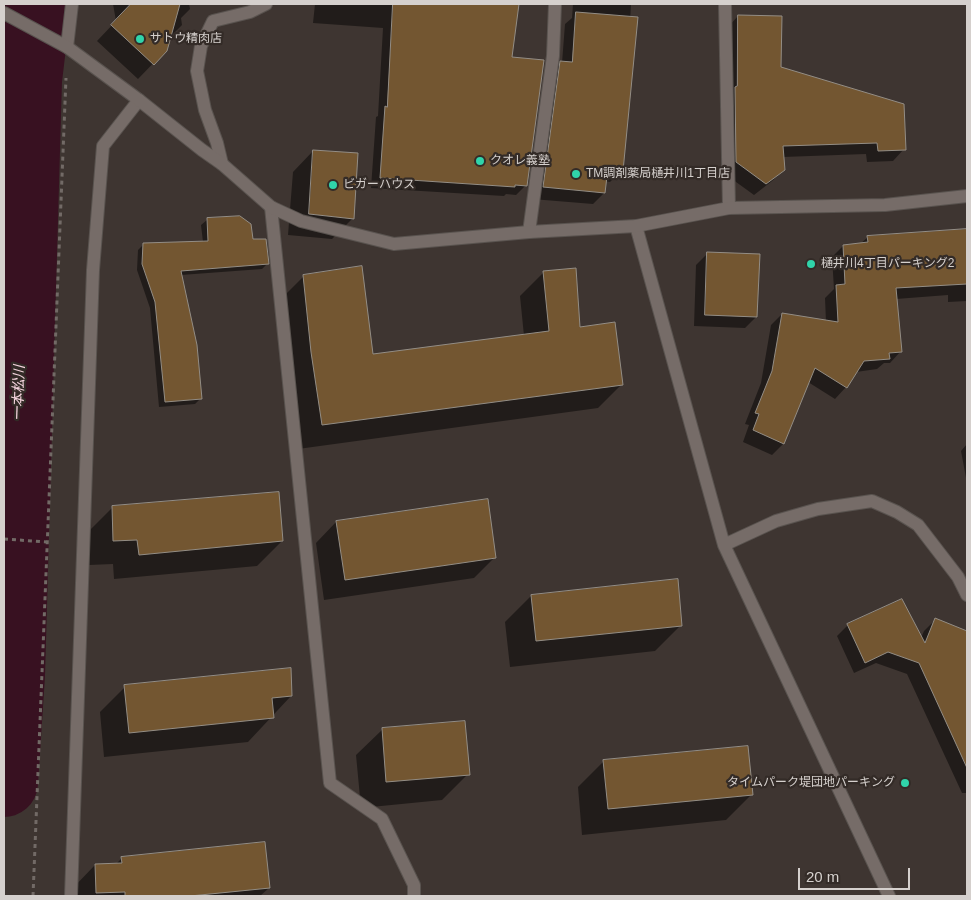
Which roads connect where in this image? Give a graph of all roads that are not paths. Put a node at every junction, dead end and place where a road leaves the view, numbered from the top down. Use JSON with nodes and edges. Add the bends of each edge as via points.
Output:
{"nodes":[{"id":1,"x":72,"y":4,"type":"edge"},
{"id":2,"x":266,"y":4,"type":"edge"},
{"id":3,"x":555,"y":4,"type":"edge"},
{"id":4,"x":725,"y":4,"type":"edge"},
{"id":5,"x":6,"y":14,"type":"edge"},
{"id":6,"x":67,"y":47,"type":"junction"},
{"id":7,"x":140,"y":100,"type":"junction"},
{"id":8,"x":222,"y":164,"type":"junction"},
{"id":9,"x":967,"y":196,"type":"edge"},
{"id":10,"x":271,"y":207,"type":"junction"},
{"id":11,"x":729,"y":208,"type":"junction"},
{"id":12,"x":636,"y":226,"type":"junction"},
{"id":13,"x":529,"y":232,"type":"junction"},
{"id":14,"x":724,"y":545,"type":"junction"},
{"id":15,"x":967,"y":595,"type":"edge"},
{"id":16,"x":71,"y":896,"type":"edge"},
{"id":17,"x":414,"y":896,"type":"edge"},
{"id":18,"x":889,"y":896,"type":"edge"}],
"edges":[{"from":1,"to":6,"type":"street"},
{"from":2,"to":8,"type":"street","via":[[250,12],[213,21],[201,46],[197,71]]},
{"from":3,"to":13,"type":"street","via":[[553,56]]},
{"from":4,"to":11,"type":"street"},
{"from":5,"to":6,"type":"street"},
{"from":6,"to":7,"type":"street"},
{"from":7,"to":8,"type":"street"},
{"from":7,"to":16,"type":"street","via":[[103,146],[93,270]]},
{"from":8,"to":10,"type":"street"},
{"from":9,"to":11,"type":"street","via":[[885,205]]},
{"from":10,"to":13,"type":"street","via":[[301,221],[394,244]]},
{"from":10,"to":17,"type":"street","via":[[330,783],[382,819],[414,885]]},
{"from":11,"to":12,"type":"street"},
{"from":12,"to":13,"type":"street"},
{"from":12,"to":14,"type":"street"},
{"from":14,"to":15,"type":"street","via":[[776,521],[818,509],[872,501],[918,525],[958,577]]},
{"from":14,"to":18,"type":"street"}]}
